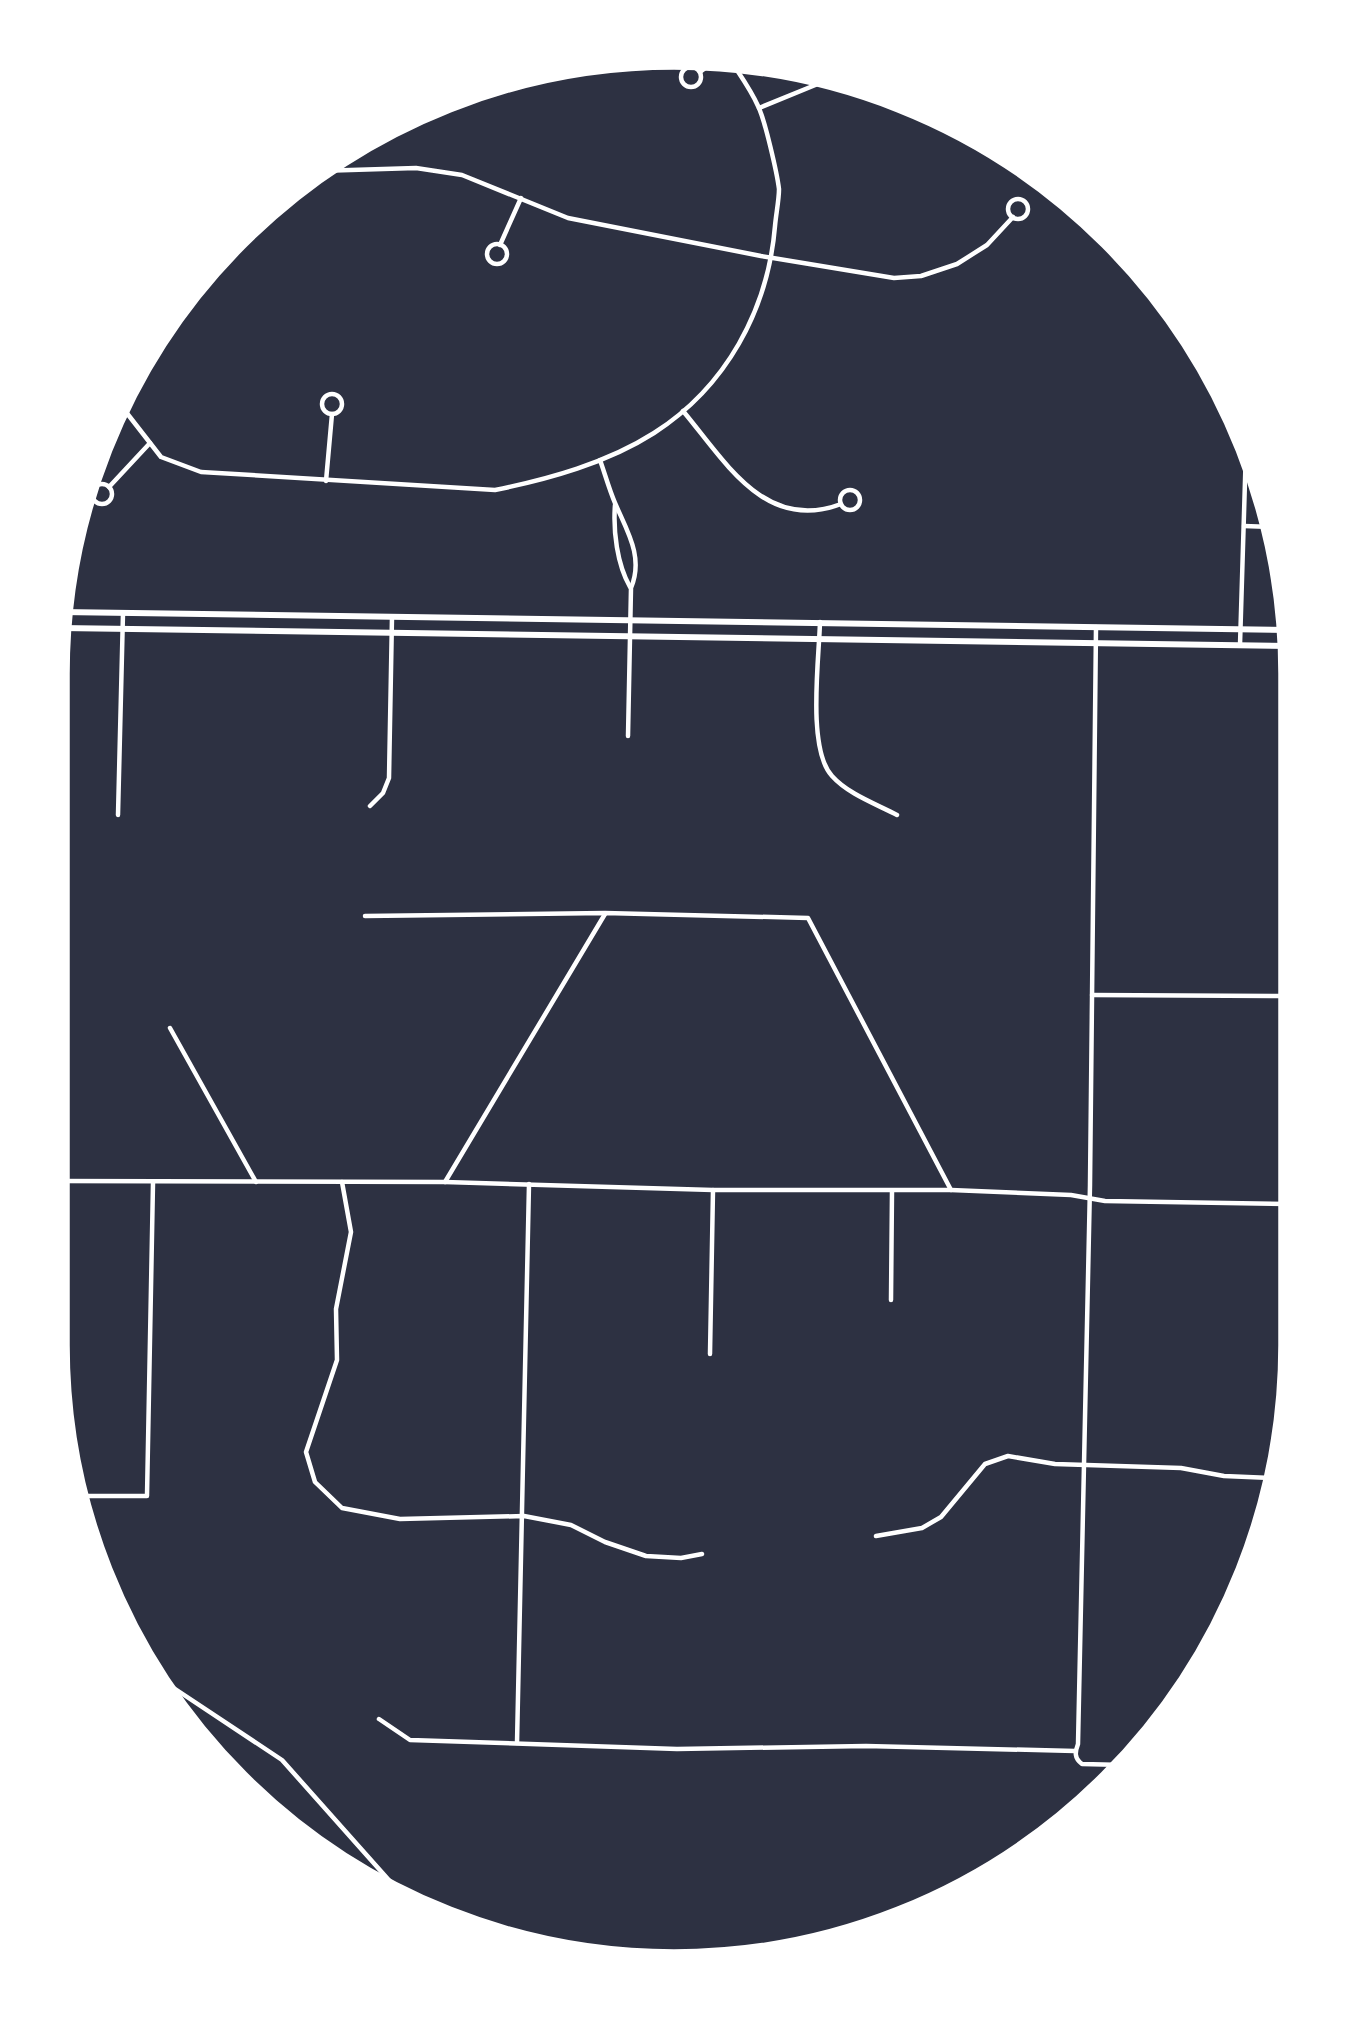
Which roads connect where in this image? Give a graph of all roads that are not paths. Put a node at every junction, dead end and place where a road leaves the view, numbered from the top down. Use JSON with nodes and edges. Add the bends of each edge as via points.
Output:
{"nodes":[{"id":1,"x":686,"y":69,"type":"edge"},
{"id":2,"x":693,"y":69,"type":"edge"},
{"id":3,"x":703,"y":69,"type":"edge"},
{"id":4,"x":700,"y":72,"type":"junction"},
{"id":5,"x":737,"y":72,"type":"edge"},
{"id":6,"x":815,"y":85,"type":"edge"},
{"id":7,"x":759,"y":108,"type":"junction"},
{"id":8,"x":336,"y":170,"type":"edge"},
{"id":9,"x":521,"y":198,"type":"junction"},
{"id":10,"x":1013,"y":217,"type":"junction"},
{"id":11,"x":500,"y":245,"type":"junction"},
{"id":12,"x":772,"y":257,"type":"junction"},
{"id":13,"x":683,"y":411,"type":"junction"},
{"id":14,"x":127,"y":414,"type":"edge"},
{"id":15,"x":332,"y":414,"type":"junction"},
{"id":16,"x":149,"y":443,"type":"junction"},
{"id":17,"x":600,"y":460,"type":"junction"},
{"id":18,"x":1245,"y":472,"type":"edge"},
{"id":19,"x":326,"y":481,"type":"junction"},
{"id":20,"x":98,"y":486,"type":"edge"},
{"id":21,"x":109,"y":487,"type":"junction"},
{"id":22,"x":94,"y":500,"type":"edge"},
{"id":23,"x":841,"y":504,"type":"junction"},
{"id":24,"x":615,"y":505,"type":"junction"},
{"id":25,"x":1244,"y":526,"type":"junction"},
{"id":26,"x":1261,"y":527,"type":"edge"},
{"id":27,"x":631,"y":588,"type":"junction"},
{"id":28,"x":72,"y":612,"type":"edge"},
{"id":29,"x":123,"y":613,"type":"junction"},
{"id":30,"x":392,"y":616,"type":"junction"},
{"id":31,"x":631,"y":620,"type":"junction"},
{"id":32,"x":820,"y":622,"type":"junction"},
{"id":33,"x":972,"y":624,"type":"junction"},
{"id":34,"x":1096,"y":627,"type":"junction"},
{"id":35,"x":70,"y":628,"type":"edge"},
{"id":36,"x":122,"y":629,"type":"junction"},
{"id":37,"x":1240,"y":630,"type":"junction"},
{"id":38,"x":1278,"y":630,"type":"edge"},
{"id":39,"x":392,"y":633,"type":"junction"},
{"id":40,"x":631,"y":636,"type":"junction"},
{"id":41,"x":820,"y":639,"type":"junction"},
{"id":42,"x":972,"y":641,"type":"junction"},
{"id":43,"x":1095,"y":643,"type":"junction"},
{"id":44,"x":1240,"y":645,"type":"junction"},
{"id":45,"x":1279,"y":646,"type":"edge"},
{"id":46,"x":628,"y":736,"type":"dead end"},
{"id":47,"x":370,"y":806,"type":"dead end"},
{"id":48,"x":118,"y":815,"type":"dead end"},
{"id":49,"x":897,"y":815,"type":"dead end"},
{"id":50,"x":605,"y":914,"type":"junction"},
{"id":51,"x":365,"y":916,"type":"dead end"},
{"id":52,"x":1092,"y":995,"type":"junction"},
{"id":53,"x":1280,"y":996,"type":"edge"},
{"id":54,"x":170,"y":1028,"type":"dead end"},
{"id":55,"x":68,"y":1181,"type":"edge"},
{"id":56,"x":256,"y":1182,"type":"junction"},
{"id":57,"x":342,"y":1182,"type":"junction"},
{"id":58,"x":444,"y":1182,"type":"junction"},
{"id":59,"x":153,"y":1183,"type":"junction"},
{"id":60,"x":529,"y":1184,"type":"junction"},
{"id":61,"x":713,"y":1190,"type":"junction"},
{"id":62,"x":892,"y":1191,"type":"junction"},
{"id":63,"x":951,"y":1191,"type":"junction"},
{"id":64,"x":1090,"y":1198,"type":"junction"},
{"id":65,"x":1280,"y":1204,"type":"edge"},
{"id":66,"x":891,"y":1300,"type":"dead end"},
{"id":67,"x":710,"y":1354,"type":"dead end"},
{"id":68,"x":1084,"y":1466,"type":"junction"},
{"id":69,"x":1265,"y":1478,"type":"edge"},
{"id":70,"x":88,"y":1496,"type":"edge"},
{"id":71,"x":524,"y":1516,"type":"junction"},
{"id":72,"x":876,"y":1536,"type":"dead end"},
{"id":73,"x":702,"y":1554,"type":"dead end"},
{"id":74,"x":175,"y":1689,"type":"edge"},
{"id":75,"x":379,"y":1719,"type":"dead end"},
{"id":76,"x":517,"y":1743,"type":"junction"},
{"id":77,"x":1075,"y":1751,"type":"junction"},
{"id":78,"x":1110,"y":1764,"type":"edge"},
{"id":79,"x":387,"y":1878,"type":"edge"}],
"edges":[{"from":1,"to":4,"type":"street","via":[[682,81],[686,86],[696,86]]},
{"from":2,"to":4,"type":"street"},
{"from":3,"to":4,"type":"street"},
{"from":5,"to":7,"type":"street"},
{"from":6,"to":7,"type":"street"},
{"from":7,"to":12,"type":"street","via":[[779,188]]},
{"from":8,"to":9,"type":"street","via":[[416,168],[462,175]]},
{"from":9,"to":11,"type":"street"},
{"from":9,"to":12,"type":"street","via":[[568,218]]},
{"from":10,"to":10,"type":"street","via":[[1027,214],[1023,200],[1009,205]]},
{"from":10,"to":12,"type":"street","via":[[973,256],[921,276],[871,276]]},
{"from":11,"to":11,"type":"street","via":[[487,250],[494,264],[507,256]]},
{"from":12,"to":13,"type":"street","via":[[762,293],[738,346],[723,370]]},
{"from":13,"to":17,"type":"street","via":[[655,433]]},
{"from":13,"to":23,"type":"street","via":[[765,500],[804,513]]},
{"from":14,"to":16,"type":"street"},
{"from":15,"to":15,"type":"street","via":[[342,404],[333,394],[323,401],[323,408]]},
{"from":15,"to":19,"type":"street"},
{"from":16,"to":19,"type":"street","via":[[161,457],[201,472]]},
{"from":16,"to":21,"type":"street"},
{"from":17,"to":19,"type":"street","via":[[495,490]]},
{"from":17,"to":24,"type":"street"},
{"from":18,"to":25,"type":"street"},
{"from":20,"to":21,"type":"street"},
{"from":21,"to":22,"type":"street","via":[[109,501],[100,504]]},
{"from":23,"to":23,"type":"street","via":[[852,510],[860,497],[847,491]]},
{"from":24,"to":27,"type":"street","via":[[614,530]]},
{"from":24,"to":27,"type":"street","via":[[628,527],[634,551],[636,574]]},
{"from":25,"to":26,"type":"street"},
{"from":25,"to":37,"type":"street"},
{"from":27,"to":31,"type":"street"},
{"from":28,"to":29,"type":"main road"},
{"from":29,"to":30,"type":"main road"},
{"from":29,"to":36,"type":"street"},
{"from":30,"to":31,"type":"main road"},
{"from":30,"to":39,"type":"street"},
{"from":31,"to":32,"type":"main road"},
{"from":31,"to":40,"type":"street"},
{"from":32,"to":33,"type":"main road"},
{"from":32,"to":41,"type":"street"},
{"from":33,"to":34,"type":"main road"},
{"from":33,"to":42,"type":"main road"},
{"from":34,"to":37,"type":"main road"},
{"from":34,"to":43,"type":"street"},
{"from":35,"to":36,"type":"main road"},
{"from":36,"to":39,"type":"main road"},
{"from":36,"to":48,"type":"street"},
{"from":37,"to":38,"type":"main road"},
{"from":37,"to":44,"type":"street"},
{"from":39,"to":40,"type":"main road"},
{"from":39,"to":47,"type":"street","via":[[389,778]]},
{"from":40,"to":41,"type":"main road"},
{"from":40,"to":46,"type":"street"},
{"from":41,"to":42,"type":"main road"},
{"from":41,"to":49,"type":"street","via":[[818,739],[825,765],[845,787]]},
{"from":42,"to":43,"type":"main road"},
{"from":43,"to":44,"type":"main road"},
{"from":43,"to":52,"type":"street"},
{"from":44,"to":45,"type":"main road"},
{"from":50,"to":51,"type":"street"},
{"from":50,"to":58,"type":"street"},
{"from":50,"to":63,"type":"street","via":[[808,918]]},
{"from":52,"to":53,"type":"street"},
{"from":52,"to":64,"type":"street"},
{"from":54,"to":56,"type":"street"},
{"from":55,"to":59,"type":"street"},
{"from":56,"to":57,"type":"street"},
{"from":56,"to":59,"type":"street"},
{"from":57,"to":58,"type":"street"},
{"from":57,"to":71,"type":"street","via":[[351,1232],[336,1309],[337,1360],[306,1452],[315,1482],[342,1508],[400,1519]]},
{"from":58,"to":60,"type":"street"},
{"from":59,"to":70,"type":"street","via":[[147,1496]]},
{"from":60,"to":61,"type":"street"},
{"from":60,"to":71,"type":"street"},
{"from":61,"to":62,"type":"street"},
{"from":61,"to":67,"type":"street"},
{"from":62,"to":63,"type":"street"},
{"from":62,"to":66,"type":"street"},
{"from":63,"to":64,"type":"street"},
{"from":64,"to":65,"type":"street"},
{"from":64,"to":68,"type":"street"},
{"from":68,"to":69,"type":"street","via":[[1181,1468]]},
{"from":68,"to":72,"type":"street","via":[[1008,1456],[996,1459],[976,1473],[941,1517],[922,1528]]},
{"from":68,"to":77,"type":"street"},
{"from":71,"to":73,"type":"street","via":[[571,1525],[646,1556]]},
{"from":71,"to":76,"type":"street"},
{"from":74,"to":79,"type":"street","via":[[282,1760]]},
{"from":75,"to":76,"type":"street","via":[[410,1740]]},
{"from":76,"to":77,"type":"street","via":[[677,1749],[866,1746]]},
{"from":77,"to":78,"type":"street","via":[[1079,1762]]}]}
